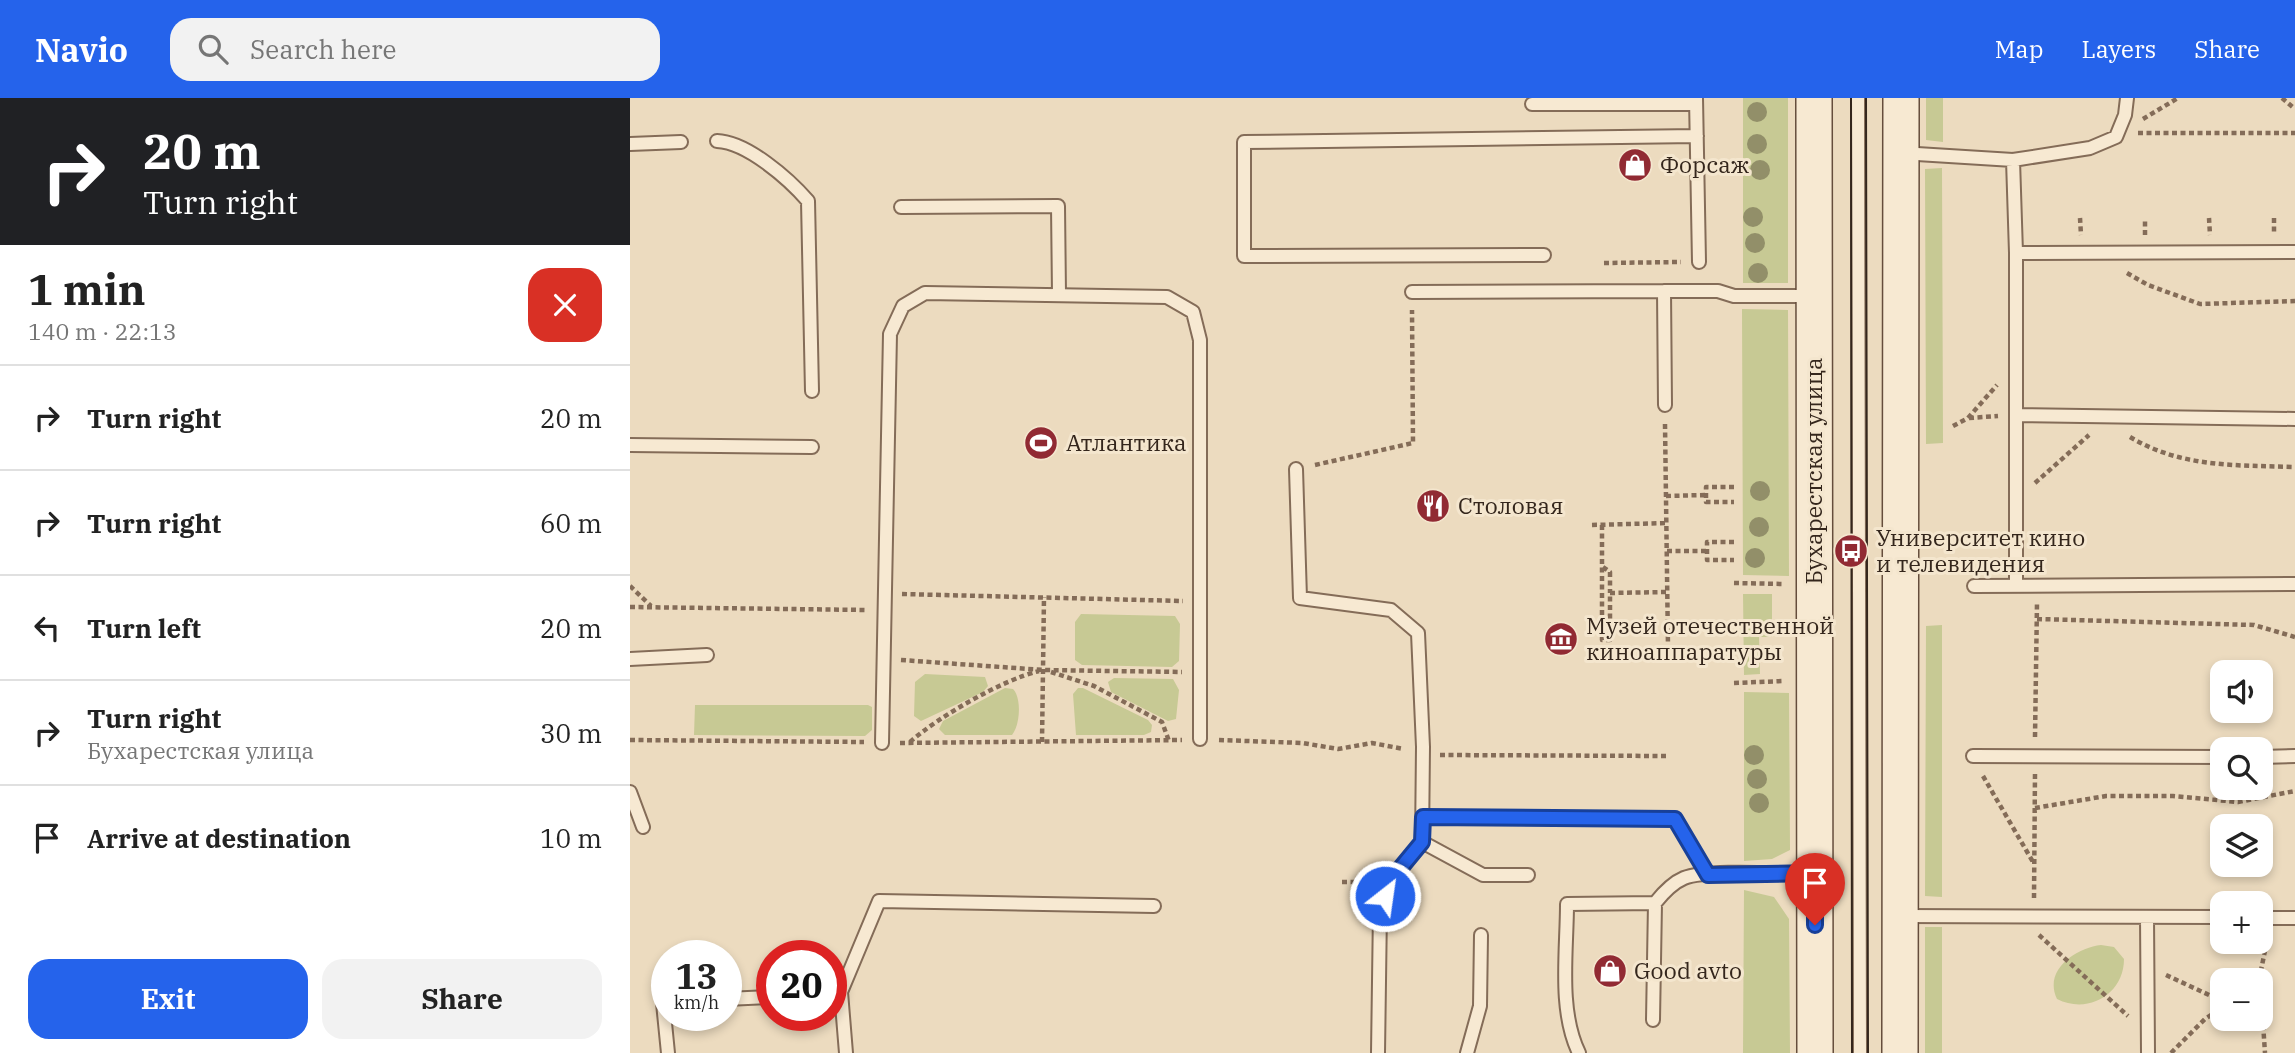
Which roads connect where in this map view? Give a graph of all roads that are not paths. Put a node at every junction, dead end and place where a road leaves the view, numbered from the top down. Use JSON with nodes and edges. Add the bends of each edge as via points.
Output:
{"nodes":[{"id":1,"x":1814,"y":98,"type":"edge"},
{"id":2,"x":1858,"y":98,"type":"edge"},
{"id":3,"x":1901,"y":98,"type":"edge"},
{"id":4,"x":2127,"y":98,"type":"edge"},
{"id":5,"x":1696,"y":101,"type":"edge"},
{"id":6,"x":1532,"y":104,"type":"dead end"},
{"id":7,"x":1697,"y":136,"type":"junction"},
{"id":8,"x":717,"y":141,"type":"dead end"},
{"id":9,"x":681,"y":142,"type":"dead end"},
{"id":10,"x":630,"y":144,"type":"edge"},
{"id":11,"x":1901,"y":153,"type":"junction"},
{"id":12,"x":2013,"y":160,"type":"junction"},
{"id":13,"x":901,"y":207,"type":"dead end"},
{"id":14,"x":2295,"y":252,"type":"edge"},
{"id":15,"x":2016,"y":253,"type":"junction"},
{"id":16,"x":1544,"y":255,"type":"dead end"},
{"id":17,"x":1699,"y":262,"type":"road end"},
{"id":18,"x":1664,"y":291,"type":"junction"},
{"id":19,"x":1412,"y":292,"type":"road end"},
{"id":20,"x":1059,"y":294,"type":"junction"},
{"id":21,"x":1813,"y":296,"type":"junction"},
{"id":22,"x":812,"y":391,"type":"dead end"},
{"id":23,"x":1665,"y":405,"type":"road end"},
{"id":24,"x":2016,"y":415,"type":"junction"},
{"id":25,"x":2295,"y":419,"type":"edge"},
{"id":26,"x":630,"y":445,"type":"edge"},
{"id":27,"x":812,"y":447,"type":"dead end"},
{"id":28,"x":1296,"y":469,"type":"road end"},
{"id":29,"x":2016,"y":584,"type":"junction"},
{"id":30,"x":2295,"y":584,"type":"edge"},
{"id":31,"x":1974,"y":586,"type":"dead end"},
{"id":32,"x":706,"y":655,"type":"dead end"},
{"id":33,"x":630,"y":659,"type":"edge"},
{"id":34,"x":1200,"y":739,"type":"road end"},
{"id":35,"x":882,"y":743,"type":"road end"},
{"id":36,"x":1973,"y":756,"type":"road end"},
{"id":37,"x":2210,"y":757,"type":"edge"},
{"id":38,"x":2273,"y":757,"type":"edge"},
{"id":39,"x":2295,"y":757,"type":"edge"},
{"id":40,"x":630,"y":792,"type":"edge"},
{"id":41,"x":1423,"y":817,"type":"junction"},
{"id":42,"x":643,"y":827,"type":"dead end"},
{"id":43,"x":1422,"y":842,"type":"junction"},
{"id":44,"x":1815,"y":873,"type":"junction"},
{"id":45,"x":1528,"y":875,"type":"dead end"},
{"id":46,"x":1708,"y":875,"type":"junction"},
{"id":47,"x":1655,"y":903,"type":"junction"},
{"id":48,"x":1154,"y":906,"type":"dead end"},
{"id":49,"x":1902,"y":916,"type":"junction"},
{"id":50,"x":2147,"y":917,"type":"junction"},
{"id":51,"x":2210,"y":917,"type":"edge"},
{"id":52,"x":2273,"y":918,"type":"edge"},
{"id":53,"x":2295,"y":918,"type":"edge"},
{"id":54,"x":1480,"y":935,"type":"dead end"},
{"id":55,"x":847,"y":969,"type":"edge"},
{"id":56,"x":1653,"y":1020,"type":"dead end"},
{"id":57,"x":666,"y":1031,"type":"edge"},
{"id":58,"x":842,"y":1031,"type":"edge"},
{"id":59,"x":668,"y":1053,"type":"edge"},
{"id":60,"x":846,"y":1053,"type":"edge"},
{"id":61,"x":1378,"y":1053,"type":"edge"},
{"id":62,"x":1467,"y":1053,"type":"edge"},
{"id":63,"x":1579,"y":1053,"type":"edge"},
{"id":64,"x":1815,"y":1053,"type":"edge"},
{"id":65,"x":1860,"y":1053,"type":"edge"},
{"id":66,"x":1900,"y":1053,"type":"edge"},
{"id":67,"x":2148,"y":1053,"type":"edge"}],
"edges":[{"from":1,"to":21,"type":"main road","name":"Бухарестская улица"},
{"from":2,"to":65,"type":"lane"},
{"from":3,"to":11,"type":"main road"},
{"from":4,"to":12,"type":"lane","via":[[2116,137],[2090,148]]},
{"from":5,"to":6,"type":"lane"},
{"from":5,"to":7,"type":"lane"},
{"from":7,"to":16,"type":"lane","via":[[1244,142],[1244,256]]},
{"from":7,"to":17,"type":"lane"},
{"from":8,"to":22,"type":"lane","via":[[763,160],[789,179],[807,201]]},
{"from":9,"to":10,"type":"lane"},
{"from":11,"to":12,"type":"lane"},
{"from":11,"to":49,"type":"main road"},
{"from":12,"to":15,"type":"lane"},
{"from":13,"to":20,"type":"lane","via":[[1058,205]]},
{"from":14,"to":15,"type":"lane"},
{"from":15,"to":24,"type":"lane"},
{"from":18,"to":19,"type":"lane"},
{"from":18,"to":21,"type":"lane"},
{"from":18,"to":23,"type":"lane"},
{"from":20,"to":34,"type":"lane","via":[[1167,298],[1193,312],[1200,340]]},
{"from":20,"to":35,"type":"lane","via":[[925,293],[903,306],[890,334],[885,610],[880,658]]},
{"from":21,"to":44,"type":"main road","name":"Бухарестская улица"},
{"from":24,"to":25,"type":"lane"},
{"from":24,"to":29,"type":"lane"},
{"from":26,"to":27,"type":"lane"},
{"from":28,"to":41,"type":"lane","via":[[1300,598],[1391,610],[1418,633]]},
{"from":29,"to":30,"type":"lane"},
{"from":29,"to":31,"type":"lane"},
{"from":32,"to":33,"type":"lane"},
{"from":36,"to":37,"type":"lane"},
{"from":38,"to":39,"type":"lane"},
{"from":40,"to":42,"type":"lane"},
{"from":41,"to":43,"type":"lane"},
{"from":41,"to":46,"type":"lane","via":[[1675,819]]},
{"from":43,"to":45,"type":"lane","via":[[1483,875]]},
{"from":43,"to":61,"type":"lane","via":[[1389,882],[1380,910]]},
{"from":44,"to":46,"type":"lane"},
{"from":44,"to":64,"type":"main road","name":"Бухарестская улица"},
{"from":46,"to":47,"type":"lane","via":[[1685,877]]},
{"from":47,"to":56,"type":"lane"},
{"from":47,"to":63,"type":"lane","via":[[1567,904],[1566,987],[1572,1038]]},
{"from":48,"to":55,"type":"lane","via":[[879,901]]},
{"from":49,"to":50,"type":"lane"},
{"from":49,"to":66,"type":"main road"},
{"from":50,"to":51,"type":"lane"},
{"from":50,"to":67,"type":"lane"},
{"from":52,"to":53,"type":"lane"},
{"from":54,"to":62,"type":"lane","via":[[1480,1006]]},
{"from":57,"to":59,"type":"lane"},
{"from":58,"to":60,"type":"lane"}]}
